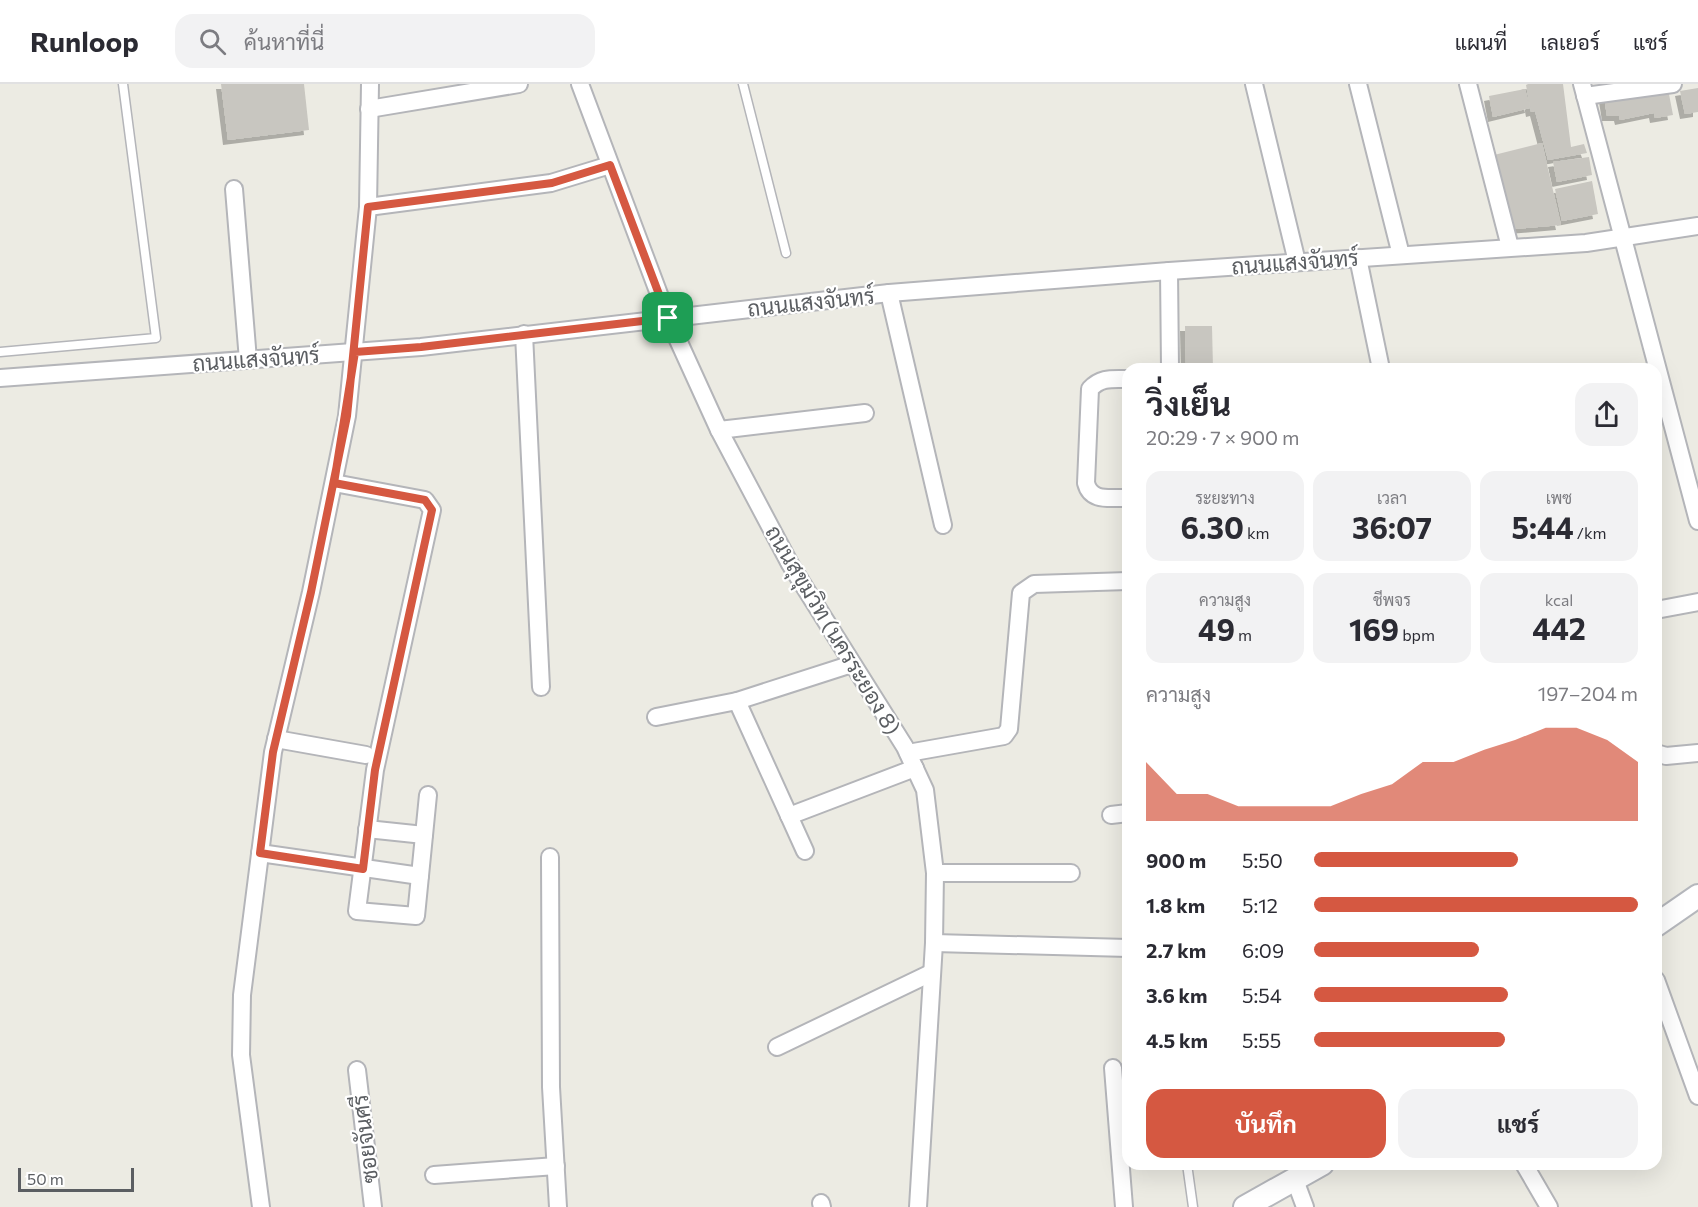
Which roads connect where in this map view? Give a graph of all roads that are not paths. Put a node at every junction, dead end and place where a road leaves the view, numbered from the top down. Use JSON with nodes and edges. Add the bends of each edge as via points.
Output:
{"nodes":[{"id":1,"x":123,"y":84,"type":"edge"},
{"id":2,"x":370,"y":84,"type":"edge"},
{"id":3,"x":519,"y":84,"type":"edge"},
{"id":4,"x":580,"y":84,"type":"edge"},
{"id":5,"x":743,"y":84,"type":"edge"},
{"id":6,"x":1254,"y":84,"type":"edge"},
{"id":7,"x":1358,"y":84,"type":"edge"},
{"id":8,"x":1468,"y":84,"type":"edge"},
{"id":9,"x":1673,"y":84,"type":"edge"},
{"id":10,"x":1583,"y":90,"type":"edge"},
{"id":11,"x":369,"y":109,"type":"junction"},
{"id":12,"x":610,"y":165,"type":"junction"},
{"id":13,"x":234,"y":189,"type":"dead end"},
{"id":14,"x":368,"y":207,"type":"junction"},
{"id":15,"x":1698,"y":226,"type":"edge"},
{"id":16,"x":1622,"y":236,"type":"junction"},
{"id":17,"x":1510,"y":247,"type":"junction"},
{"id":18,"x":786,"y":253,"type":"dead end"},
{"id":19,"x":1401,"y":255,"type":"junction"},
{"id":20,"x":1358,"y":258,"type":"junction"},
{"id":21,"x":1297,"y":262,"type":"junction"},
{"id":22,"x":1169,"y":271,"type":"junction"},
{"id":23,"x":889,"y":293,"type":"junction"},
{"id":24,"x":668,"y":318,"type":"junction"},
{"id":25,"x":524,"y":334,"type":"junction"},
{"id":26,"x":0,"y":352,"type":"edge"},
{"id":27,"x":355,"y":352,"type":"junction"},
{"id":28,"x":248,"y":360,"type":"junction"},
{"id":29,"x":1170,"y":363,"type":"edge"},
{"id":30,"x":1380,"y":363,"type":"edge"},
{"id":31,"x":1656,"y":363,"type":"edge"},
{"id":32,"x":0,"y":378,"type":"edge"},
{"id":33,"x":1122,"y":379,"type":"edge"},
{"id":34,"x":1662,"y":387,"type":"edge"},
{"id":35,"x":865,"y":413,"type":"dead end"},
{"id":36,"x":1672,"y":425,"type":"junction"},
{"id":37,"x":1662,"y":428,"type":"edge"},
{"id":38,"x":719,"y":430,"type":"junction"},
{"id":39,"x":334,"y":483,"type":"junction"},
{"id":40,"x":1122,"y":498,"type":"edge"},
{"id":41,"x":1698,"y":521,"type":"edge"},
{"id":42,"x":943,"y":525,"type":"dead end"},
{"id":43,"x":1122,"y":581,"type":"edge"},
{"id":44,"x":1698,"y":602,"type":"edge"},
{"id":45,"x":1662,"y":609,"type":"edge"},
{"id":46,"x":852,"y":664,"type":"junction"},
{"id":47,"x":541,"y":687,"type":"dead end"},
{"id":48,"x":737,"y":701,"type":"junction"},
{"id":49,"x":656,"y":717,"type":"dead end"},
{"id":50,"x":276,"y":739,"type":"junction"},
{"id":51,"x":1698,"y":753,"type":"edge"},
{"id":52,"x":366,"y":755,"type":"dead end"},
{"id":53,"x":1662,"y":755,"type":"edge"},
{"id":54,"x":912,"y":761,"type":"junction"},
{"id":55,"x":428,"y":795,"type":"dead end"},
{"id":56,"x":789,"y":816,"type":"junction"},
{"id":57,"x":367,"y":829,"type":"junction"},
{"id":58,"x":424,"y":835,"type":"junction"},
{"id":59,"x":805,"y":851,"type":"dead end"},
{"id":60,"x":260,"y":853,"type":"junction"},
{"id":61,"x":550,"y":857,"type":"dead end"},
{"id":62,"x":363,"y":869,"type":"junction"},
{"id":63,"x":936,"y":873,"type":"junction"},
{"id":64,"x":1071,"y":873,"type":"dead end"},
{"id":65,"x":420,"y":876,"type":"junction"},
{"id":66,"x":1698,"y":896,"type":"edge"},
{"id":67,"x":1662,"y":921,"type":"edge"},
{"id":68,"x":934,"y":943,"type":"junction"},
{"id":69,"x":1122,"y":948,"type":"edge"},
{"id":70,"x":931,"y":973,"type":"junction"},
{"id":71,"x":1662,"y":997,"type":"edge"},
{"id":72,"x":777,"y":1047,"type":"dead end"},
{"id":73,"x":1113,"y":1068,"type":"dead end"},
{"id":74,"x":357,"y":1070,"type":"dead end"},
{"id":75,"x":1698,"y":1096,"type":"edge"},
{"id":76,"x":556,"y":1166,"type":"junction"},
{"id":77,"x":1188,"y":1170,"type":"edge"},
{"id":78,"x":1312,"y":1170,"type":"edge"},
{"id":79,"x":1527,"y":1170,"type":"edge"},
{"id":80,"x":434,"y":1175,"type":"dead end"},
{"id":81,"x":1295,"y":1180,"type":"junction"},
{"id":82,"x":261,"y":1207,"type":"edge"},
{"id":83,"x":372,"y":1207,"type":"edge"},
{"id":84,"x":558,"y":1207,"type":"edge"},
{"id":85,"x":918,"y":1207,"type":"edge"},
{"id":86,"x":1124,"y":1207,"type":"edge"},
{"id":87,"x":1193,"y":1207,"type":"edge"},
{"id":88,"x":1245,"y":1207,"type":"edge"},
{"id":89,"x":1305,"y":1207,"type":"edge"},
{"id":90,"x":1549,"y":1207,"type":"edge"}],
"edges":[{"from":1,"to":26,"type":"lane","via":[[156,338]]},
{"from":2,"to":11,"type":"street"},
{"from":3,"to":11,"type":"street"},
{"from":4,"to":12,"type":"street","name":"ถนนสุขุมวิท (นครระยอง 8)"},
{"from":5,"to":18,"type":"lane"},
{"from":6,"to":21,"type":"street"},
{"from":7,"to":19,"type":"street"},
{"from":8,"to":17,"type":"street"},
{"from":9,"to":10,"type":"street"},
{"from":10,"to":16,"type":"street"},
{"from":11,"to":14,"type":"street"},
{"from":12,"to":14,"type":"street","via":[[552,183]]},
{"from":12,"to":24,"type":"street","name":"ถนนสุขุมวิท (นครระยอง 8)"},
{"from":13,"to":28,"type":"street"},
{"from":14,"to":27,"type":"street"},
{"from":15,"to":16,"type":"street","name":"ถนนแสงจันทร์"},
{"from":16,"to":17,"type":"street","name":"ถนนแสงจันทร์","via":[[1586,243]]},
{"from":16,"to":31,"type":"street"},
{"from":17,"to":19,"type":"street","name":"ถนนแสงจันทร์"},
{"from":19,"to":20,"type":"street","name":"ถนนแสงจันทร์"},
{"from":20,"to":21,"type":"street","name":"ถนนแสงจันทร์"},
{"from":20,"to":30,"type":"street"},
{"from":21,"to":22,"type":"street","name":"ถนนแสงจันทร์"},
{"from":22,"to":23,"type":"street","name":"ถนนแสงจันทร์"},
{"from":22,"to":29,"type":"street"},
{"from":23,"to":24,"type":"street","name":"ถนนแสงจันทร์"},
{"from":23,"to":42,"type":"street"},
{"from":24,"to":25,"type":"street","name":"ถนนแสงจันทร์"},
{"from":24,"to":38,"type":"street","name":"ถนนสุขุมวิท (นครระยอง 8)"},
{"from":25,"to":27,"type":"street","name":"ถนนแสงจันทร์"},
{"from":25,"to":47,"type":"street"},
{"from":27,"to":28,"type":"street","name":"ถนนแสงจันทร์"},
{"from":27,"to":39,"type":"street"},
{"from":28,"to":32,"type":"street","name":"ถนนแสงจันทร์"},
{"from":33,"to":40,"type":"street","via":[[1105,379],[1090,389],[1086,483],[1088,492],[1095,497]]},
{"from":34,"to":36,"type":"street"},
{"from":35,"to":38,"type":"street"},
{"from":36,"to":37,"type":"street"},
{"from":36,"to":41,"type":"street"},
{"from":38,"to":46,"type":"street","name":"ถนนสุขุมวิท (นครระยอง 8)","via":[[790,564]]},
{"from":39,"to":50,"type":"street"},
{"from":39,"to":57,"type":"street","via":[[425,500],[432,510],[377,759]]},
{"from":43,"to":54,"type":"street","via":[[1026,587],[1021,593],[1009,729],[1004,736]]},
{"from":44,"to":45,"type":"street"},
{"from":46,"to":48,"type":"street"},
{"from":46,"to":54,"type":"street","name":"ถนนสุขุมวิท (นครระยอง 8)"},
{"from":48,"to":49,"type":"street"},
{"from":48,"to":56,"type":"street"},
{"from":50,"to":52,"type":"street"},
{"from":50,"to":60,"type":"street"},
{"from":51,"to":53,"type":"street"},
{"from":54,"to":56,"type":"street"},
{"from":54,"to":63,"type":"street","name":"ถนนสุขุมวิท (นครระยอง 8)","via":[[925,790]]},
{"from":55,"to":58,"type":"street"},
{"from":56,"to":59,"type":"street"},
{"from":57,"to":58,"type":"street"},
{"from":57,"to":62,"type":"street"},
{"from":58,"to":65,"type":"street"},
{"from":60,"to":62,"type":"street"},
{"from":60,"to":82,"type":"street","via":[[240,1026]]},
{"from":61,"to":76,"type":"street","via":[[551,1088]]},
{"from":62,"to":65,"type":"street"},
{"from":62,"to":65,"type":"street","via":[[357,911],[416,916]]},
{"from":63,"to":64,"type":"street"},
{"from":63,"to":68,"type":"street","name":"ถนนสุขุมวิท (นครระยอง 8)"},
{"from":66,"to":67,"type":"street"},
{"from":68,"to":69,"type":"street"},
{"from":68,"to":70,"type":"street","name":"ถนนสุขุมวิท (นครระยอง 8)"},
{"from":70,"to":72,"type":"street"},
{"from":70,"to":85,"type":"street","name":"ถนนสุขุมวิท (นครระยอง 8)"},
{"from":71,"to":75,"type":"street"},
{"from":73,"to":86,"type":"street"},
{"from":74,"to":83,"type":"street","name":"ซอยจันศรี"},
{"from":76,"to":80,"type":"street"},
{"from":76,"to":84,"type":"street"},
{"from":77,"to":87,"type":"lane"},
{"from":78,"to":81,"type":"street"},
{"from":79,"to":90,"type":"street"},
{"from":81,"to":88,"type":"street"},
{"from":81,"to":89,"type":"street"}]}
